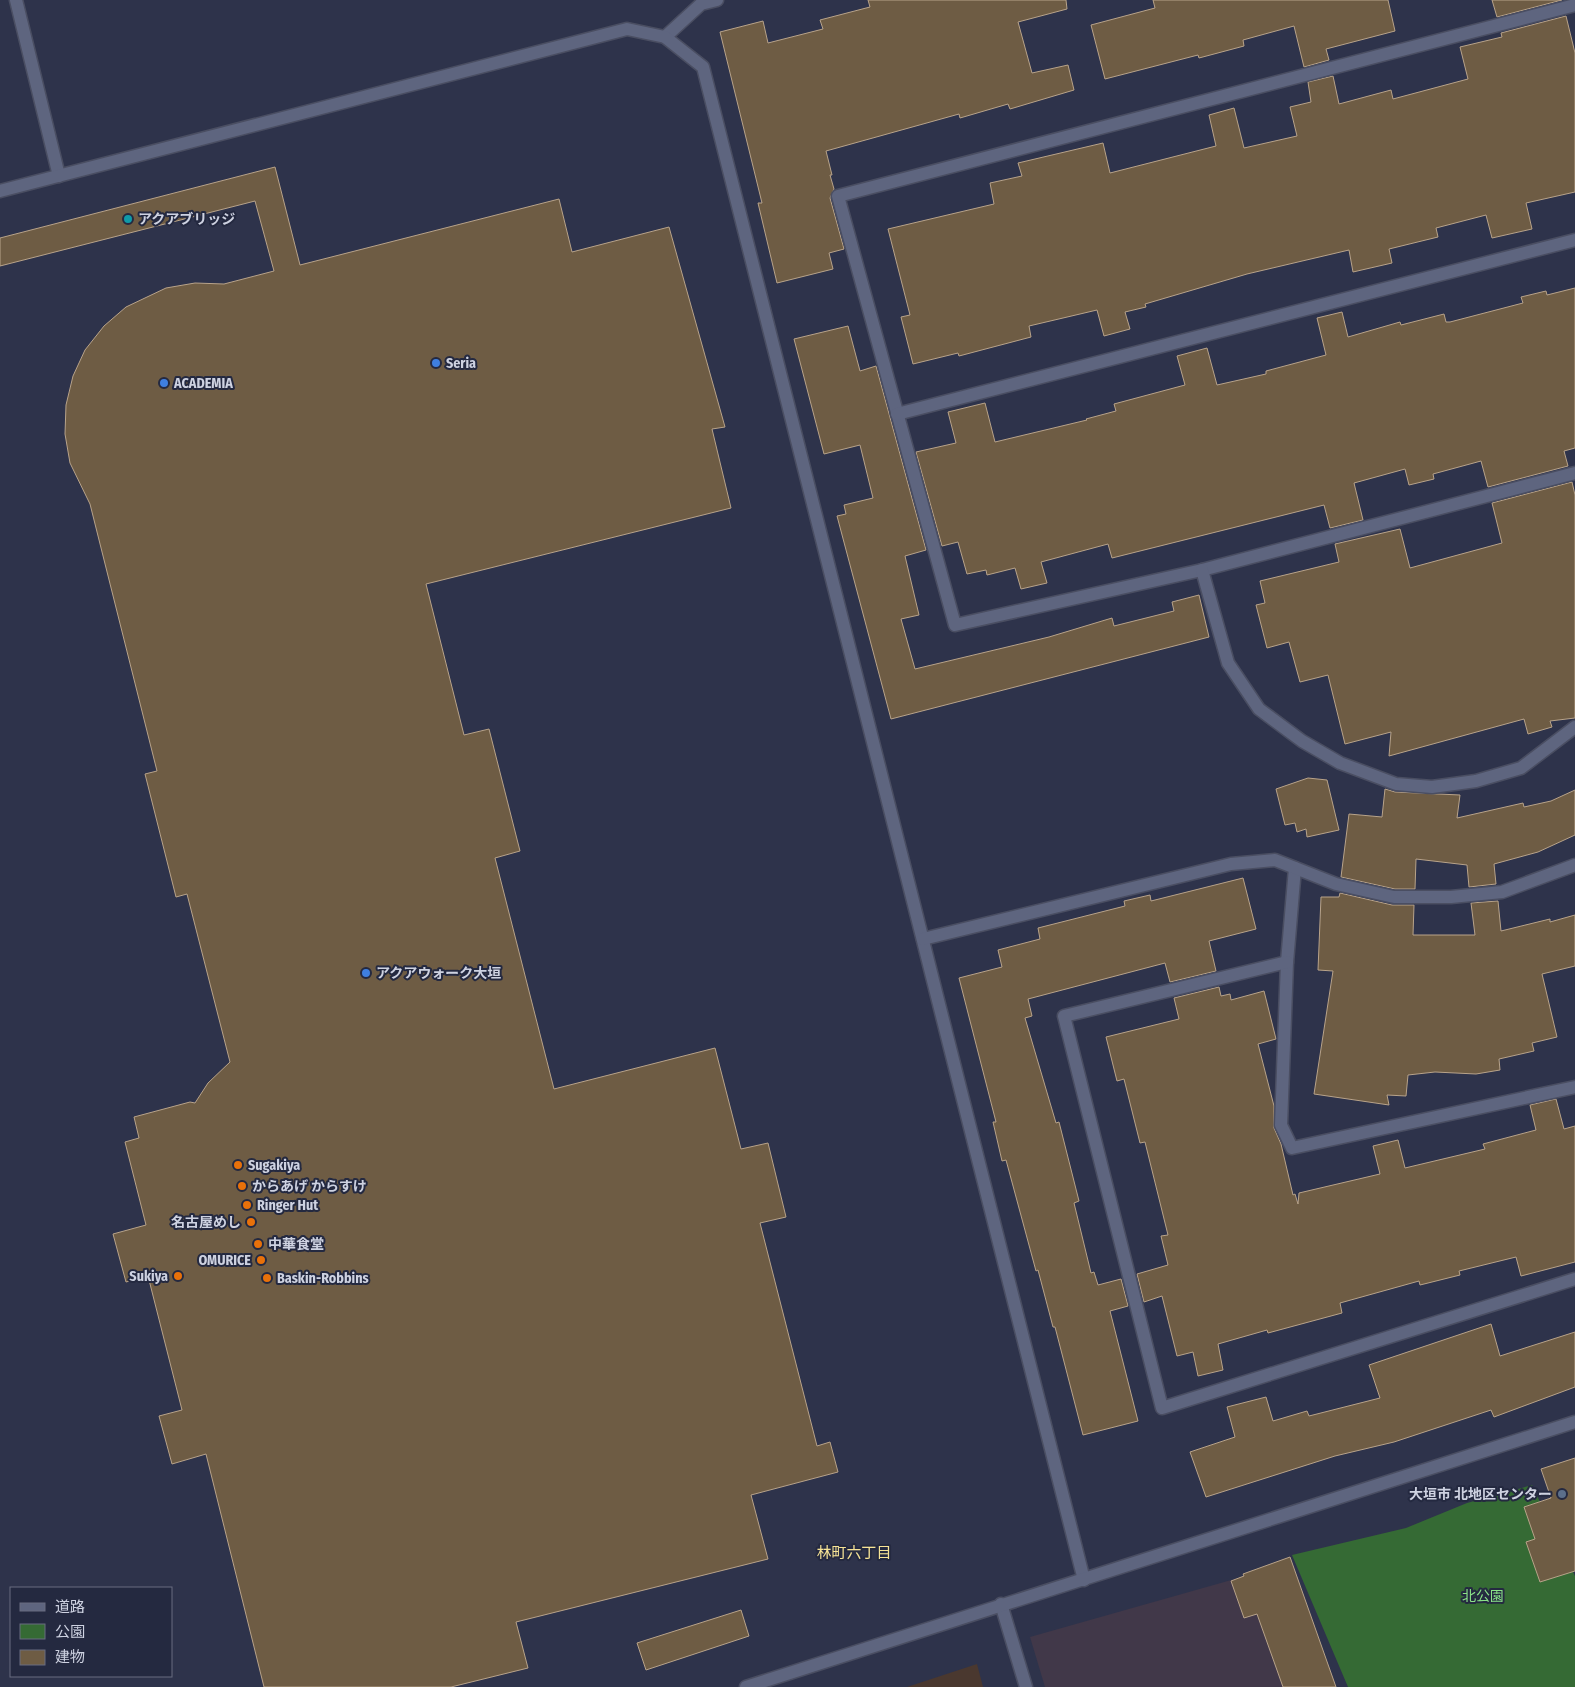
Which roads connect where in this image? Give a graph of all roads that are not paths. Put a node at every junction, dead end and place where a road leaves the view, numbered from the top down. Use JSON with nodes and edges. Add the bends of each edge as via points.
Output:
{"nodes":[{"id":1,"x":16,"y":0,"type":"edge"},
{"id":2,"x":717,"y":0,"type":"edge"},
{"id":3,"x":1575,"y":5,"type":"edge"},
{"id":4,"x":665,"y":37,"type":"junction"},
{"id":5,"x":59,"y":176,"type":"junction"},
{"id":6,"x":0,"y":191,"type":"edge"},
{"id":7,"x":1575,"y":240,"type":"edge"},
{"id":8,"x":898,"y":414,"type":"junction"},
{"id":9,"x":1575,"y":473,"type":"edge"},
{"id":10,"x":1202,"y":570,"type":"junction"},
{"id":11,"x":1575,"y":727,"type":"edge"},
{"id":12,"x":1575,"y":865,"type":"edge"},
{"id":13,"x":1296,"y":868,"type":"junction"},
{"id":14,"x":923,"y":939,"type":"junction"},
{"id":15,"x":1287,"y":962,"type":"junction"},
{"id":16,"x":1575,"y":1087,"type":"edge"},
{"id":17,"x":1575,"y":1279,"type":"edge"},
{"id":18,"x":1575,"y":1422,"type":"edge"},
{"id":19,"x":1084,"y":1580,"type":"junction"},
{"id":20,"x":1000,"y":1604,"type":"junction"},
{"id":21,"x":746,"y":1687,"type":"edge"},
{"id":22,"x":1026,"y":1687,"type":"edge"}],
"edges":[{"from":1,"to":5,"type":"street"},
{"from":2,"to":4,"type":"street","via":[[701,4]]},
{"from":3,"to":8,"type":"street","via":[[838,196]]},
{"from":4,"to":5,"type":"street","via":[[626,29]]},
{"from":4,"to":14,"type":"street","via":[[703,67]]},
{"from":5,"to":6,"type":"street"},
{"from":7,"to":8,"type":"street"},
{"from":8,"to":10,"type":"street","via":[[956,625]]},
{"from":9,"to":10,"type":"street"},
{"from":10,"to":11,"type":"street","via":[[1228,663],[1259,709],[1302,741],[1340,763],[1396,784],[1432,787],[1476,781],[1520,768]]},
{"from":12,"to":13,"type":"street","via":[[1502,892],[1452,897],[1394,897],[1336,884]]},
{"from":13,"to":14,"type":"street","via":[[1275,860],[1231,864]]},
{"from":13,"to":15,"type":"street"},
{"from":14,"to":19,"type":"street"},
{"from":15,"to":16,"type":"street","via":[[1281,1125],[1292,1148]]},
{"from":15,"to":17,"type":"street","via":[[1064,1016],[1162,1408]]},
{"from":18,"to":19,"type":"street"},
{"from":19,"to":20,"type":"street"},
{"from":20,"to":21,"type":"street"},
{"from":20,"to":22,"type":"street"}]}
